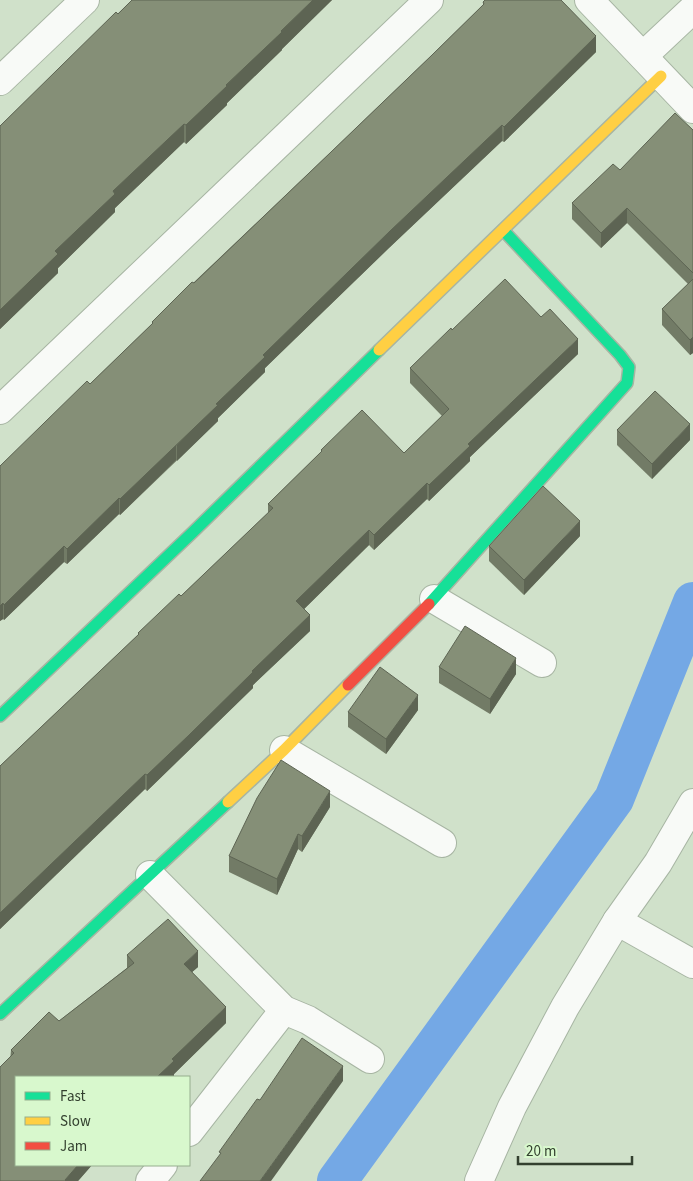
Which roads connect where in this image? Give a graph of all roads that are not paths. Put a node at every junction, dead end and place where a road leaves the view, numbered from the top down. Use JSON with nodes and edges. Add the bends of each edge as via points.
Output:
{"nodes":[{"id":1,"x":85,"y":0,"type":"edge"},
{"id":2,"x":429,"y":0,"type":"edge"},
{"id":3,"x":589,"y":0,"type":"edge"},
{"id":4,"x":693,"y":9,"type":"edge"},
{"id":5,"x":652,"y":66,"type":"junction"},
{"id":6,"x":0,"y":81,"type":"edge"},
{"id":7,"x":693,"y":109,"type":"edge"},
{"id":8,"x":503,"y":230,"type":"junction"},
{"id":9,"x":0,"y":410,"type":"edge"},
{"id":10,"x":434,"y":599,"type":"junction"},
{"id":11,"x":542,"y":663,"type":"dead end"},
{"id":12,"x":0,"y":716,"type":"edge"},
{"id":13,"x":284,"y":750,"type":"junction"},
{"id":14,"x":693,"y":804,"type":"edge"},
{"id":15,"x":442,"y":842,"type":"dead end"},
{"id":16,"x":150,"y":875,"type":"junction"},
{"id":17,"x":617,"y":921,"type":"junction"},
{"id":18,"x":693,"y":964,"type":"edge"},
{"id":19,"x":284,"y":1010,"type":"junction"},
{"id":20,"x":0,"y":1014,"type":"edge"},
{"id":21,"x":370,"y":1059,"type":"dead end"},
{"id":22,"x":190,"y":1131,"type":"edge"},
{"id":23,"x":162,"y":1166,"type":"edge"},
{"id":24,"x":150,"y":1181,"type":"edge"},
{"id":25,"x":479,"y":1181,"type":"edge"}],
"edges":[{"from":1,"to":6,"type":"street"},
{"from":2,"to":9,"type":"street"},
{"from":3,"to":5,"type":"street"},
{"from":4,"to":5,"type":"street"},
{"from":5,"to":7,"type":"street"},
{"from":5,"to":8,"type":"street"},
{"from":8,"to":10,"type":"street","via":[[620,355],[629,367],[627,383]]},
{"from":8,"to":12,"type":"street"},
{"from":10,"to":11,"type":"street"},
{"from":10,"to":13,"type":"street"},
{"from":13,"to":15,"type":"street"},
{"from":13,"to":16,"type":"street"},
{"from":14,"to":17,"type":"street","via":[[658,863]]},
{"from":16,"to":19,"type":"street"},
{"from":16,"to":20,"type":"street"},
{"from":17,"to":18,"type":"street"},
{"from":17,"to":25,"type":"street","via":[[516,1098]]},
{"from":19,"to":21,"type":"street","via":[[308,1020]]},
{"from":19,"to":22,"type":"street"},
{"from":23,"to":24,"type":"street"}]}
